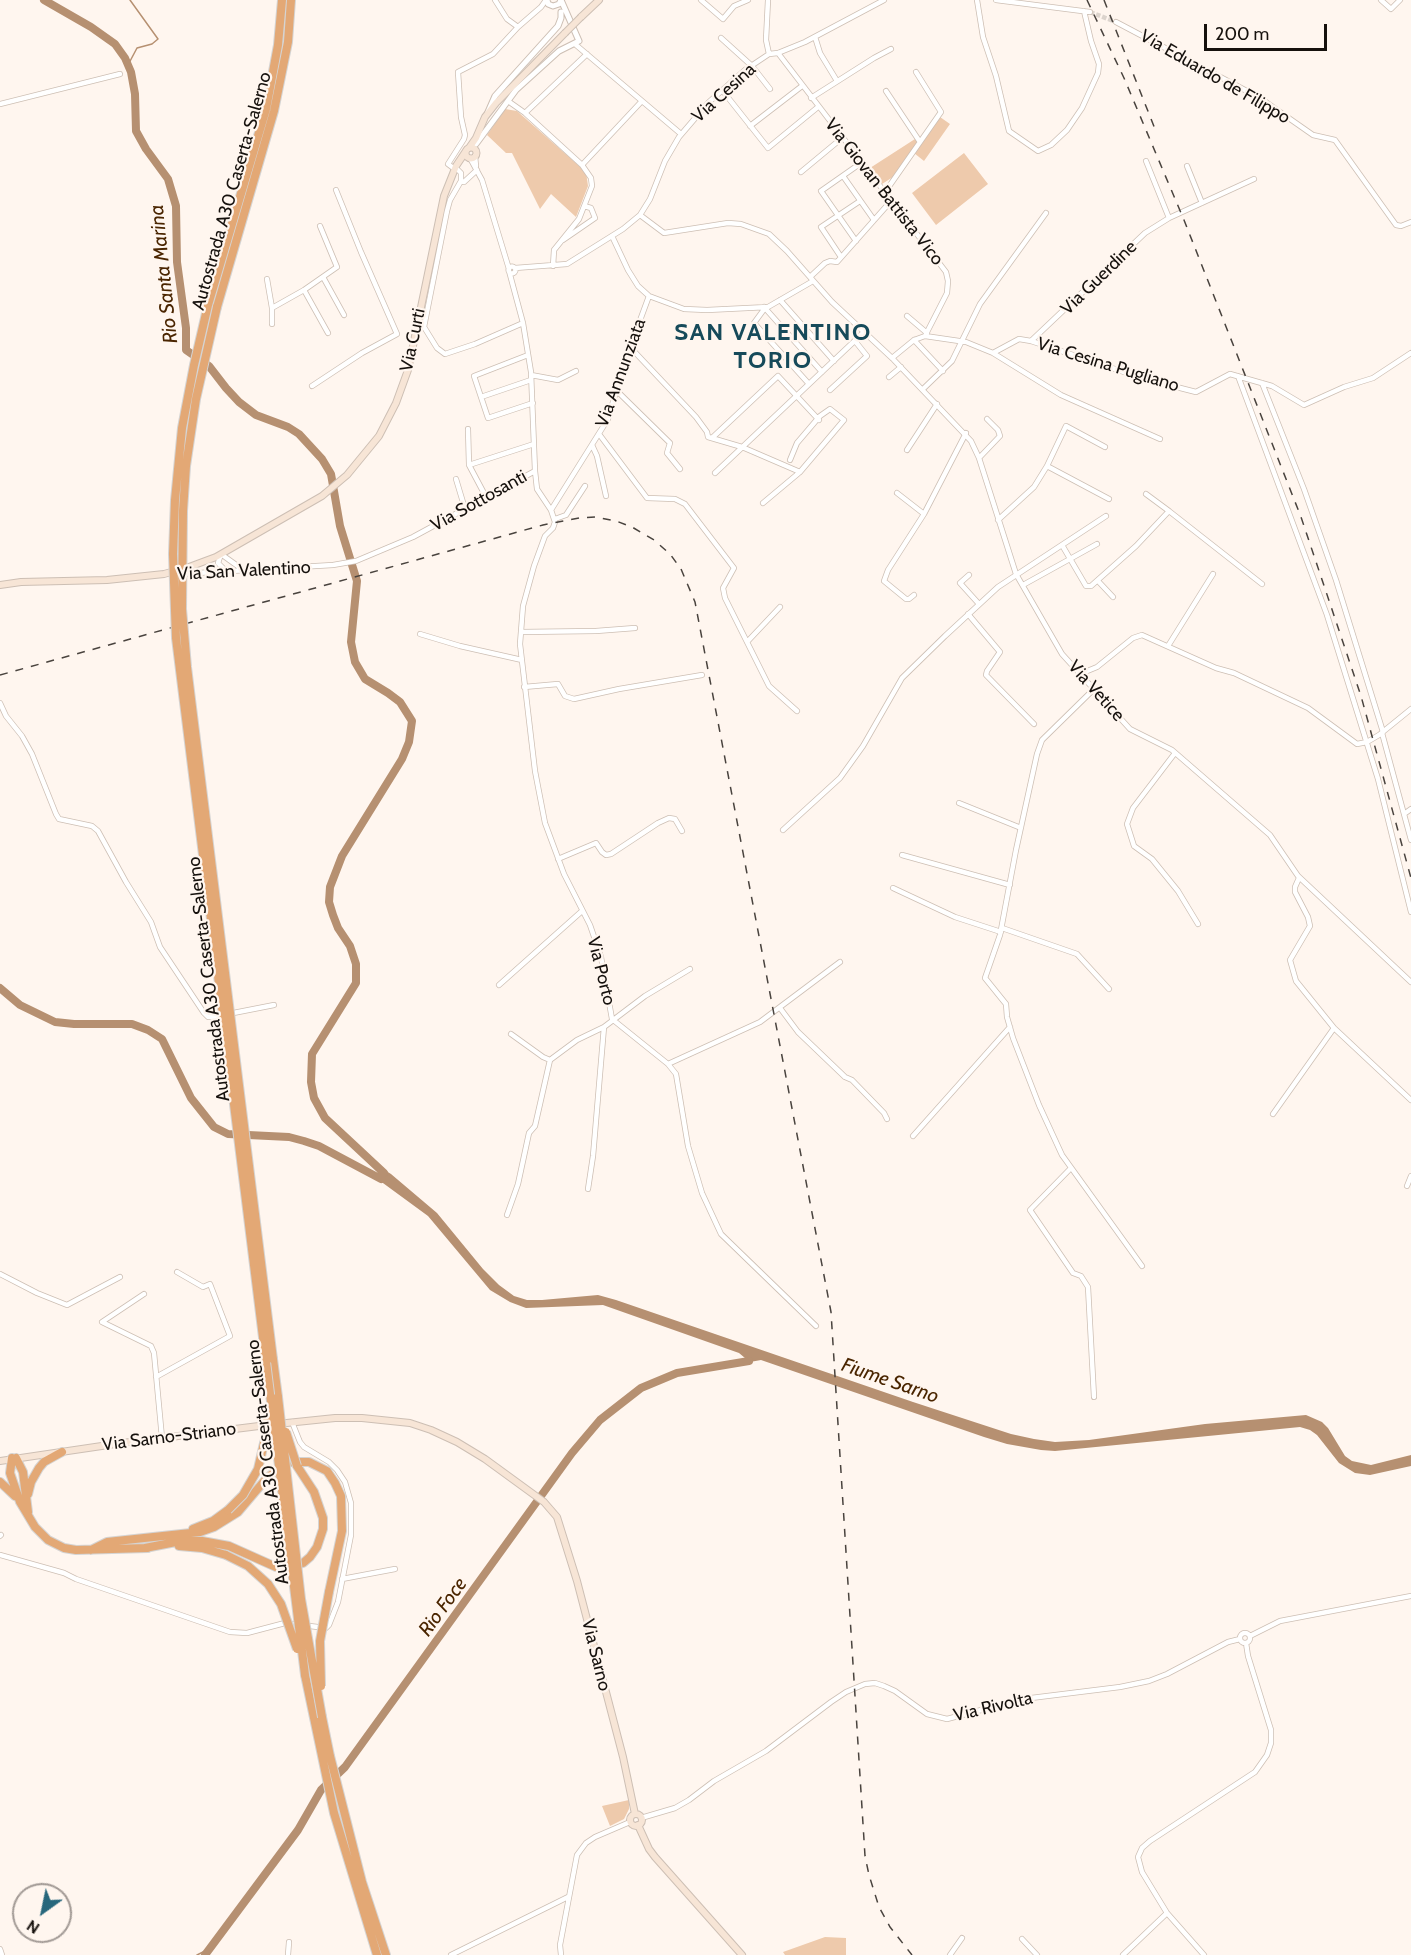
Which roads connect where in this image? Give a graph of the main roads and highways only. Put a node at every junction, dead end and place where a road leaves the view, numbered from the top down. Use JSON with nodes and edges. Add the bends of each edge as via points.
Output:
{"nodes":[{"id":1,"x":282,"y":0,"type":"edge"},
{"id":2,"x":291,"y":0,"type":"edge"},
{"id":3,"x":599,"y":0,"type":"edge"},
{"id":4,"x":213,"y":306,"type":"junction"},
{"id":5,"x":322,"y":496,"type":"joint"},
{"id":6,"x":0,"y":585,"type":"edge"},
{"id":7,"x":264,"y":1360,"type":"junction"},
{"id":8,"x":278,"y":1397,"type":"junction"},
{"id":9,"x":62,"y":1452,"type":"junction"},
{"id":10,"x":14,"y":1458,"type":"junction"},
{"id":11,"x":0,"y":1461,"type":"edge"},
{"id":12,"x":0,"y":1482,"type":"edge"},
{"id":13,"x":23,"y":1500,"type":"junction"},
{"id":14,"x":544,"y":1502,"type":"joint"},
{"id":15,"x":172,"y":1535,"type":"junction"},
{"id":16,"x":145,"y":1548,"type":"junction"},
{"id":17,"x":91,"y":1550,"type":"junction"},
{"id":18,"x":304,"y":1676,"type":"junction"},
{"id":19,"x":322,"y":1717,"type":"junction"},
{"id":20,"x":634,"y":1814,"type":"junction"},
{"id":21,"x":638,"y":1825,"type":"junction"},
{"id":22,"x":377,"y":1955,"type":"edge"},
{"id":23,"x":386,"y":1955,"type":"edge"},
{"id":24,"x":742,"y":1955,"type":"edge"}],
"edges":[{"from":1,"to":4,"type":"highway","name":"Autostrada A30 Caserta-Salerno","via":[[266,109]]},
{"from":2,"to":4,"type":"highway","name":"Autostrada A30 Caserta-Salerno","via":[[288,42],[274,111]]},
{"from":3,"to":5,"type":"main road","name":"Via Curti","bridge":true,"via":[[488,114],[472,150],[459,161],[444,196],[408,370],[396,404],[379,436],[347,475]]},
{"from":4,"to":7,"type":"highway","name":"Autostrada A30 Caserta-Salerno","bridge":true,"via":[[194,365],[182,428],[175,500],[174,610]]},
{"from":4,"to":8,"type":"highway","name":"Autostrada A30 Caserta-Salerno","bridge":true,"via":[[186,466],[182,609]]},
{"from":5,"to":6,"type":"main road","name":"Via San Valentino","via":[[220,554],[189,567],[107,580]]},
{"from":7,"to":15,"type":"highway","bridge":true,"via":[[263,1453],[251,1483],[213,1521]]},
{"from":7,"to":18,"type":"highway","name":"Autostrada A30 Caserta-Salerno","bridge":true},
{"from":8,"to":16,"type":"highway","bridge":true,"via":[[297,1466],[314,1492],[323,1518],[323,1529],[310,1557],[285,1568],[228,1546],[202,1541]]},
{"from":8,"to":19,"type":"highway","name":"Autostrada A30 Caserta-Salerno","bridge":true,"via":[[301,1599]]},
{"from":9,"to":10,"type":"main road","name":"Via Sarno-Striano"},
{"from":9,"to":13,"type":"highway","via":[[39,1468]]},
{"from":9,"to":14,"type":"main road","name":"Via Sarno-Striano","via":[[292,1422],[353,1418],[410,1423],[458,1442]]},
{"from":10,"to":11,"type":"main road","name":"Via Sarno-Striano"},
{"from":10,"to":13,"type":"highway","via":[[10,1473]]},
{"from":12,"to":13,"type":"highway"},
{"from":13,"to":17,"type":"highway","via":[[29,1517],[53,1543]]},
{"from":14,"to":20,"type":"main road","name":"Via Sarno","via":[[562,1530],[623,1757]]},
{"from":15,"to":17,"type":"highway","via":[[107,1542]]},
{"from":15,"to":19,"type":"highway","bridge":true,"via":[[200,1532],[227,1521],[282,1466],[302,1461],[314,1463],[327,1472],[341,1496],[342,1511],[340,1542],[320,1641]]},
{"from":16,"to":17,"type":"highway"},
{"from":16,"to":18,"type":"highway","bridge":true,"via":[[202,1548],[248,1566],[275,1593],[288,1620]]},
{"from":18,"to":22,"type":"highway","name":"Autostrada A30 Caserta-Salerno","via":[[334,1813]]},
{"from":19,"to":23,"type":"highway","name":"Autostrada A30 Caserta-Salerno","via":[[362,1882]]},
{"from":20,"to":21,"type":"main road","via":[[641,1818]]},
{"from":20,"to":21,"type":"main road","via":[[630,1822]]},
{"from":21,"to":24,"type":"main road","via":[[655,1857]]}]}
